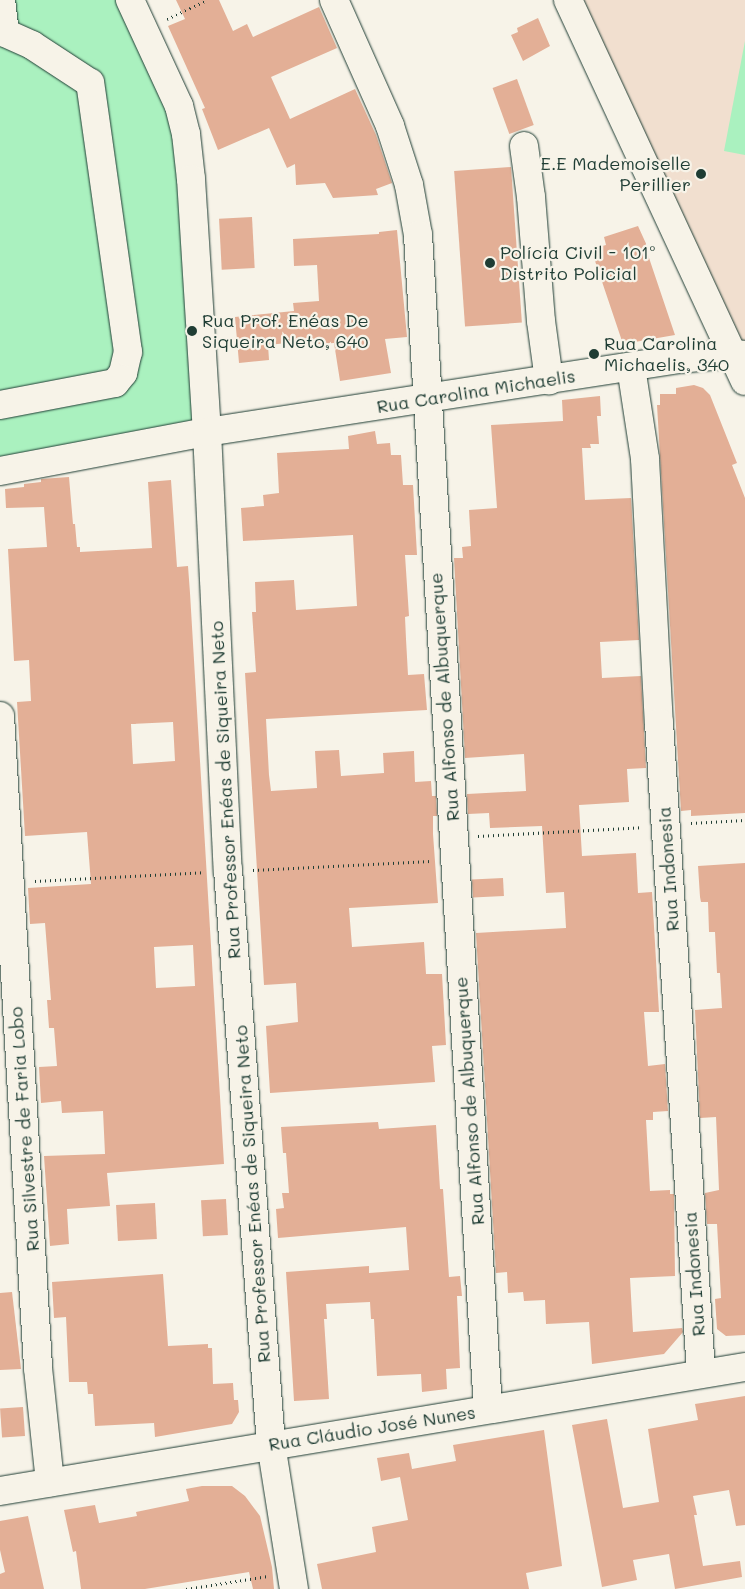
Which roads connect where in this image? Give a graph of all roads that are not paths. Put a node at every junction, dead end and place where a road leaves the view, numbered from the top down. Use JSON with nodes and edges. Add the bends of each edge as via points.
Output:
{"nodes":[{"id":1,"x":1,"y":0,"type":"edge"},
{"id":2,"x":130,"y":0,"type":"edge"},
{"id":3,"x":334,"y":0,"type":"edge"},
{"id":4,"x":568,"y":0,"type":"edge"},
{"id":5,"x":2,"y":34,"type":"edge"},
{"id":6,"x":524,"y":146,"type":"dead end"},
{"id":7,"x":739,"y":355,"type":"edge"},
{"id":8,"x":630,"y":367,"type":"junction"},
{"id":9,"x":549,"y":380,"type":"junction"},
{"id":10,"x":745,"y":381,"type":"edge"},
{"id":11,"x":426,"y":399,"type":"junction"},
{"id":12,"x":0,"y":406,"type":"edge"},
{"id":13,"x":207,"y":432,"type":"junction"},
{"id":14,"x":0,"y":470,"type":"edge"},
{"id":15,"x":0,"y":716,"type":"edge"},
{"id":16,"x":745,"y":1367,"type":"edge"},
{"id":17,"x":701,"y":1373,"type":"junction"},
{"id":18,"x":488,"y":1409,"type":"junction"},
{"id":19,"x":270,"y":1444,"type":"junction"},
{"id":20,"x":50,"y":1482,"type":"junction"},
{"id":21,"x":0,"y":1491,"type":"edge"},
{"id":22,"x":292,"y":1581,"type":"edge"}],
"edges":[{"from":1,"to":5,"type":"street"},
{"from":2,"to":13,"type":"street","name":"Rua Professor Enéas de Siqueira Neto","via":[[179,106],[186,134]]},
{"from":3,"to":11,"type":"street","name":"Rua Alfonso de Albuquerque","via":[[390,126],[409,185],[418,235]]},
{"from":4,"to":7,"type":"street"},
{"from":5,"to":12,"type":"street","via":[[32,45],[90,83],[128,352],[123,373],[115,383]]},
{"from":6,"to":9,"type":"street"},
{"from":7,"to":8,"type":"street","name":"Rua Carolina Michaelis","via":[[679,359]]},
{"from":7,"to":10,"type":"street"},
{"from":8,"to":9,"type":"street","name":"Rua Carolina Michaelis"},
{"from":8,"to":17,"type":"street","name":"Rua Indonesia","via":[[645,459]]},
{"from":9,"to":11,"type":"street","name":"Rua Carolina Michaelis"},
{"from":11,"to":13,"type":"street","name":"Rua Carolina Michaelis"},
{"from":11,"to":18,"type":"street","name":"Rua Alfonso de Albuquerque"},
{"from":13,"to":14,"type":"street","name":"Rua Carolina Michaelis"},
{"from":13,"to":19,"type":"street","name":"Rua Professor Enéas de Siqueira Neto","via":[[228,870]]},
{"from":15,"to":20,"type":"street","name":"Rua Silvestre de Faria Lobo","via":[[38,1368]]},
{"from":16,"to":17,"type":"street","name":"Rua Cláudio José Nunes"},
{"from":17,"to":18,"type":"street","name":"Rua Cláudio José Nunes"},
{"from":18,"to":19,"type":"street","name":"Rua Cláudio José Nunes"},
{"from":19,"to":20,"type":"street","name":"Rua Cláudio José Nunes","via":[[141,1469]]},
{"from":19,"to":22,"type":"street","name":"Rua Professor Enéas de Siqueira Neto"},
{"from":20,"to":21,"type":"street","name":"Rua Cláudio José Nunes"}]}
